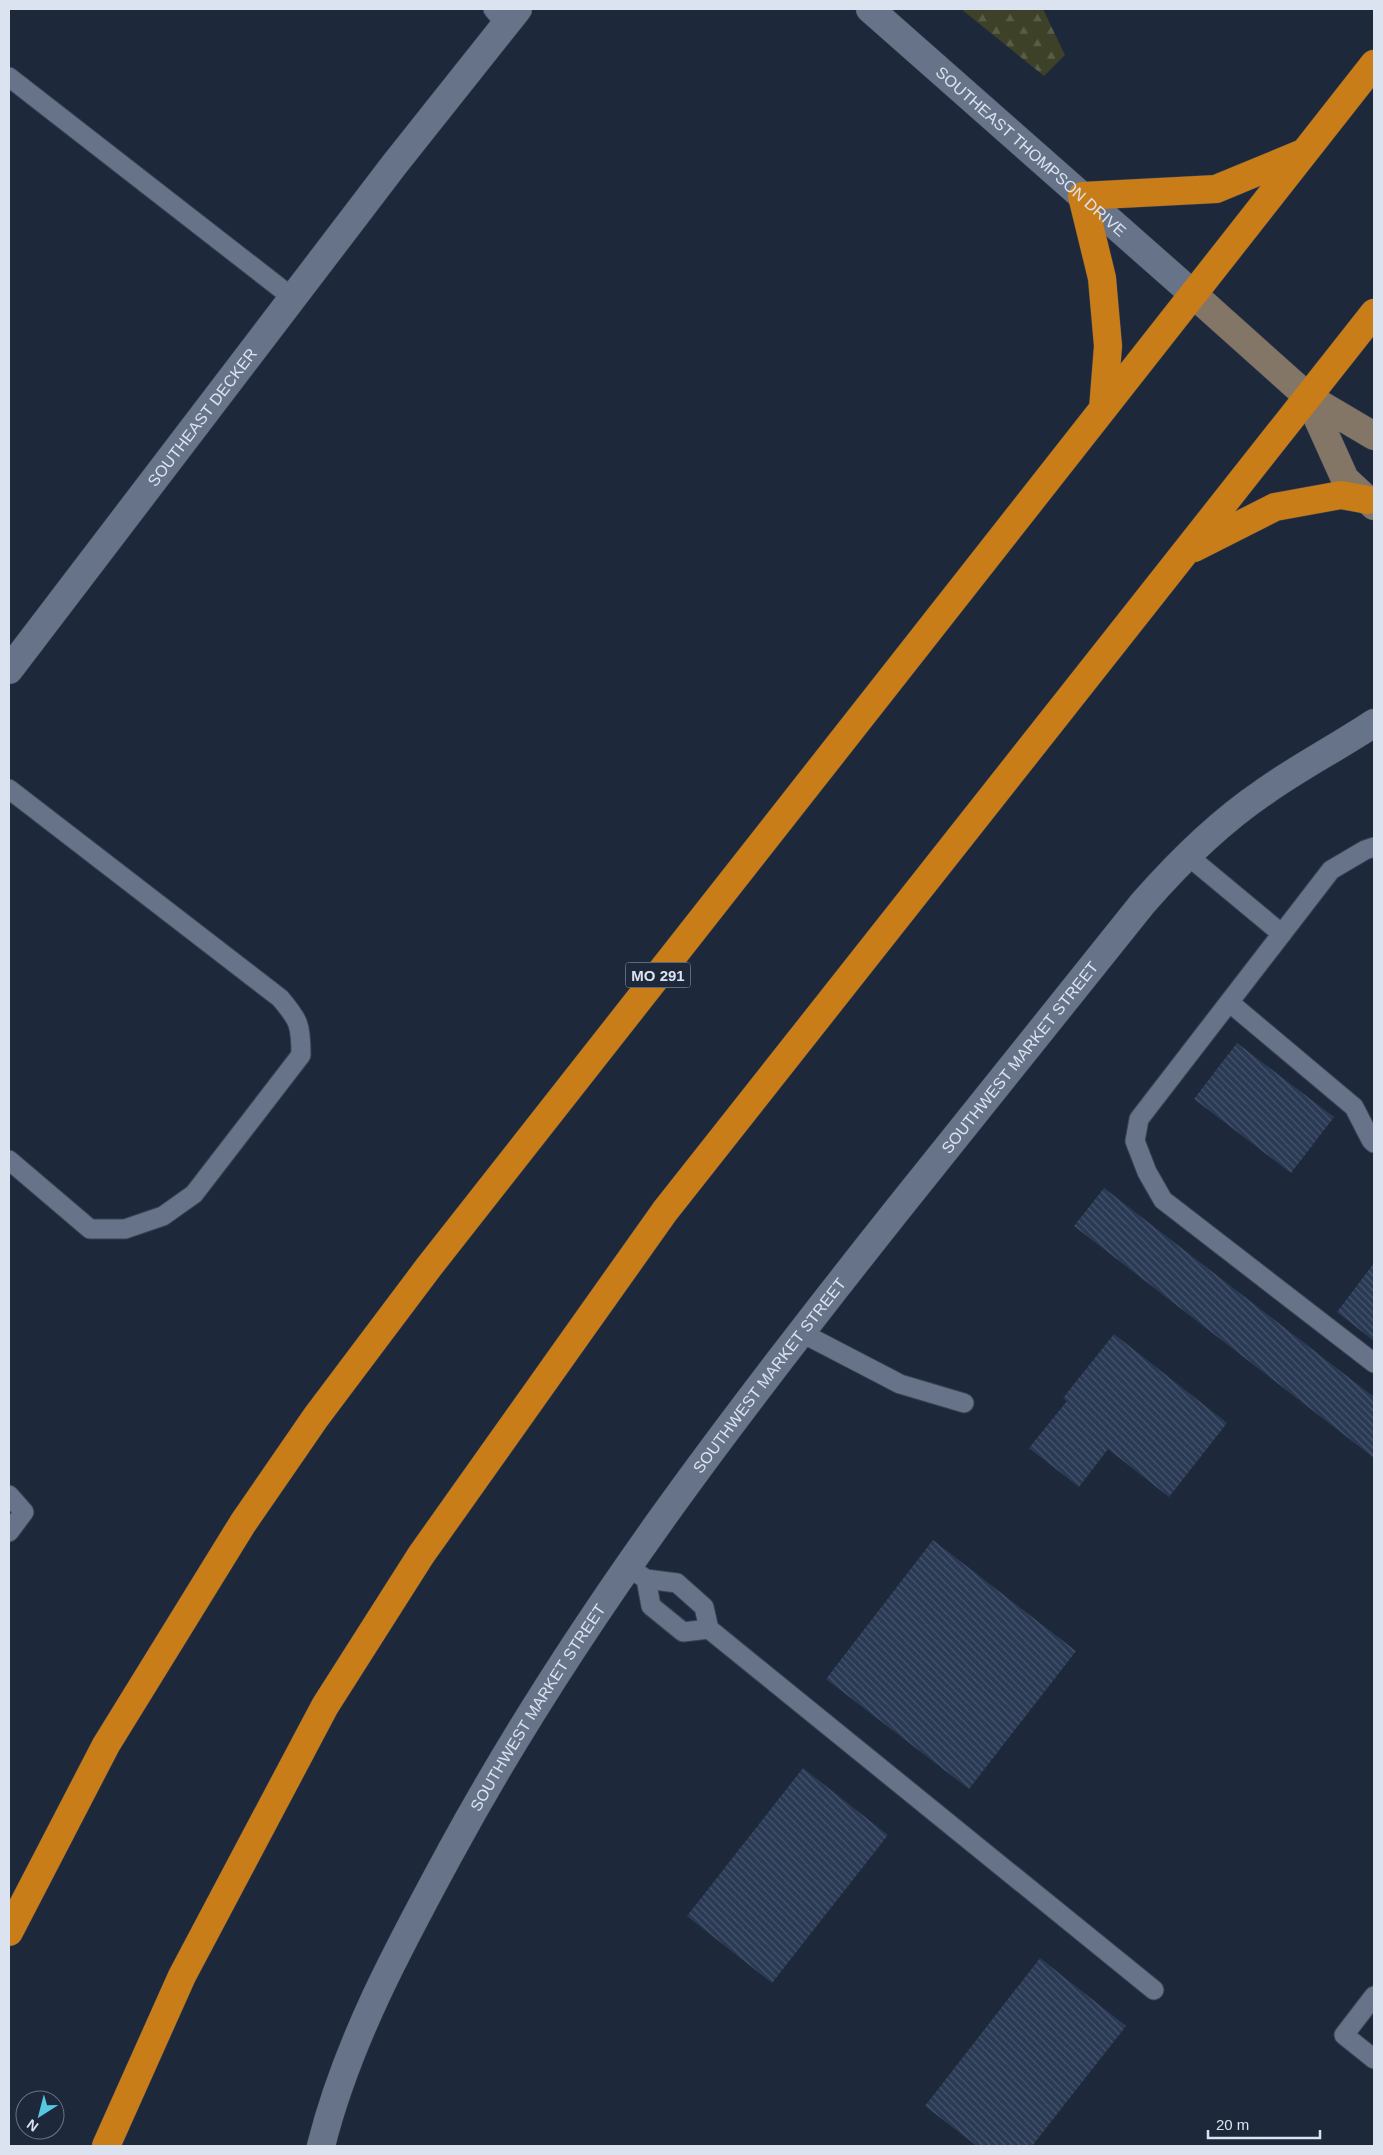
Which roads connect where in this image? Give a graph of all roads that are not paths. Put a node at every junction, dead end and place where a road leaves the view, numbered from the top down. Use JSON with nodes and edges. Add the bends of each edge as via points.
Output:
{"nodes":[{"id":1,"x":870,"y":9,"type":"edge"},
{"id":2,"x":505,"y":14,"type":"edge"},
{"id":3,"x":1374,"y":64,"type":"edge"},
{"id":4,"x":9,"y":77,"type":"edge"},
{"id":5,"x":1305,"y":152,"type":"junction"},
{"id":6,"x":1082,"y":196,"type":"junction"},
{"id":7,"x":1193,"y":294,"type":"junction"},
{"id":8,"x":293,"y":298,"type":"junction"},
{"id":9,"x":1374,"y":313,"type":"edge"},
{"id":10,"x":1308,"y":397,"type":"junction"},
{"id":11,"x":1102,"y":409,"type":"junction"},
{"id":12,"x":1374,"y":436,"type":"edge"},
{"id":13,"x":1371,"y":503,"type":"edge"},
{"id":14,"x":1186,"y":552,"type":"junction"},
{"id":15,"x":9,"y":670,"type":"edge"},
{"id":16,"x":1374,"y":723,"type":"edge"},
{"id":17,"x":9,"y":789,"type":"edge"},
{"id":18,"x":1374,"y":848,"type":"edge"},
{"id":19,"x":1187,"y":855,"type":"junction"},
{"id":20,"x":1282,"y":934,"type":"junction"},
{"id":21,"x":1229,"y":1002,"type":"junction"},
{"id":22,"x":1374,"y":1143,"type":"edge"},
{"id":23,"x":9,"y":1160,"type":"edge"},
{"id":24,"x":800,"y":1332,"type":"junction"},
{"id":25,"x":1374,"y":1363,"type":"edge"},
{"id":26,"x":964,"y":1403,"type":"dead end"},
{"id":27,"x":9,"y":1495,"type":"edge"},
{"id":28,"x":9,"y":1532,"type":"edge"},
{"id":29,"x":637,"y":1573,"type":"junction"},
{"id":30,"x":709,"y":1629,"type":"junction"},
{"id":31,"x":9,"y":1932,"type":"edge"},
{"id":32,"x":1154,"y":1990,"type":"dead end"},
{"id":33,"x":1374,"y":1996,"type":"edge"},
{"id":34,"x":1374,"y":2059,"type":"edge"},
{"id":35,"x":106,"y":2146,"type":"edge"},
{"id":36,"x":321,"y":2146,"type":"edge"}],
"edges":[{"from":1,"to":6,"type":"street","name":"SOUTHEAST THOMPSON DRIVE"},
{"from":2,"to":8,"type":"street","name":"SOUTHEAST DECKER"},
{"from":3,"to":5,"type":"highway","number":"MO 291"},
{"from":4,"to":8,"type":"lane"},
{"from":5,"to":6,"type":"highway","via":[[1216,189]]},
{"from":5,"to":7,"type":"highway","number":"MO 291"},
{"from":6,"to":7,"type":"street","name":"SOUTHEAST THOMPSON DRIVE"},
{"from":6,"to":11,"type":"highway","via":[[1102,278],[1108,346]]},
{"from":7,"to":10,"type":"main road"},
{"from":7,"to":11,"type":"highway","number":"MO 291"},
{"from":8,"to":15,"type":"street","name":"SOUTHEAST DECKER"},
{"from":9,"to":10,"type":"highway"},
{"from":10,"to":12,"type":"main road"},
{"from":10,"to":13,"type":"main road","via":[[1346,479]]},
{"from":10,"to":14,"type":"highway"},
{"from":11,"to":31,"type":"highway","number":"MO 291","via":[[434,1260],[316,1418],[243,1523],[106,1746]]},
{"from":13,"to":14,"type":"highway","via":[[1341,495],[1275,506]]},
{"from":14,"to":35,"type":"highway","via":[[665,1211],[421,1555],[320,1714],[182,1976]]},
{"from":16,"to":19,"type":"street","name":"SOUTHWEST MARKET STREET","via":[[1264,791]]},
{"from":17,"to":23,"type":"lane","via":[[280,998],[295,1016],[301,1036],[301,1055],[194,1194],[163,1216],[125,1229],[90,1229]]},
{"from":18,"to":20,"type":"lane","via":[[1331,870]]},
{"from":19,"to":20,"type":"lane"},
{"from":19,"to":24,"type":"street","name":"SOUTHWEST MARKET STREET","via":[[1143,903]]},
{"from":20,"to":21,"type":"lane"},
{"from":21,"to":22,"type":"lane","via":[[1354,1107]]},
{"from":21,"to":25,"type":"lane","via":[[1139,1119],[1135,1141],[1147,1172],[1163,1200]]},
{"from":24,"to":26,"type":"lane","via":[[900,1384]]},
{"from":24,"to":29,"type":"street","name":"SOUTHWEST MARKET STREET","via":[[713,1446]]},
{"from":27,"to":28,"type":"lane","via":[[24,1512]]},
{"from":29,"to":30,"type":"lane","via":[[677,1583],[704,1607]]},
{"from":29,"to":30,"type":"lane","via":[[651,1606],[682,1632]]},
{"from":29,"to":36,"type":"street","name":"SOUTHWEST MARKET STREET","via":[[538,1701],[477,1803],[381,1986],[346,2067]]},
{"from":30,"to":32,"type":"lane"},
{"from":33,"to":34,"type":"lane","via":[[1344,2035]]}]}
